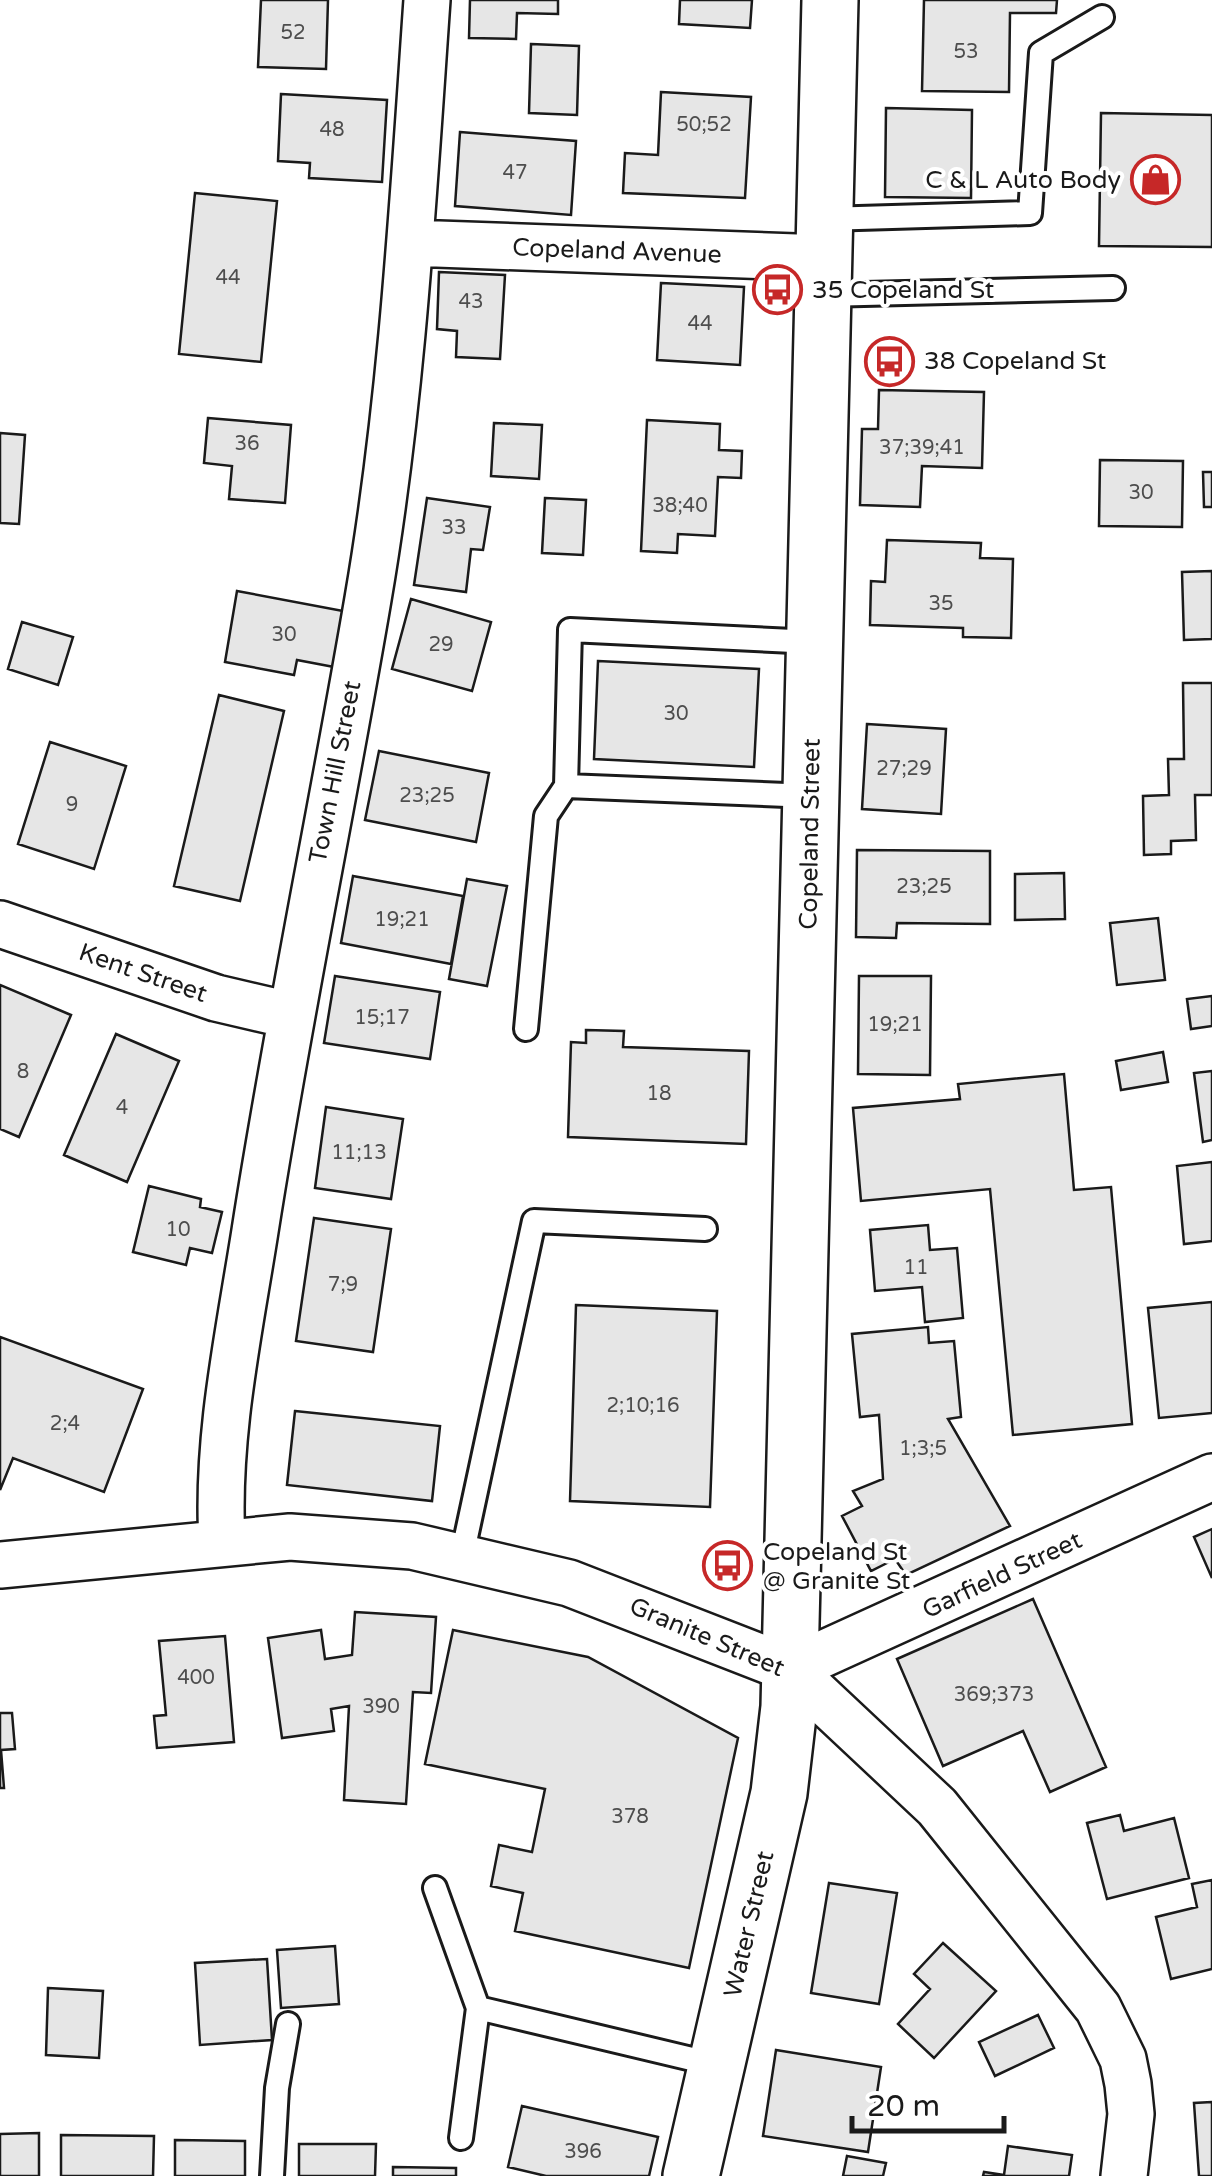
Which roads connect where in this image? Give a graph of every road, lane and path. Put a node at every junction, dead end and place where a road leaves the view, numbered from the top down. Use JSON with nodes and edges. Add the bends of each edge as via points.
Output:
{"nodes":[{"id":1,"x":427,"y":0,"type":"edge"},
{"id":2,"x":830,"y":0,"type":"edge"},
{"id":3,"x":1102,"y":17,"type":"dead end"},
{"id":4,"x":410,"y":243,"type":"junction"},
{"id":5,"x":824,"y":257,"type":"junction"},
{"id":6,"x":1114,"y":288,"type":"dead end"},
{"id":7,"x":814,"y":642,"type":"junction"},
{"id":8,"x":566,"y":786,"type":"junction"},
{"id":9,"x":811,"y":796,"type":"junction"},
{"id":10,"x":0,"y":924,"type":"edge"},
{"id":11,"x":289,"y":1015,"type":"junction"},
{"id":12,"x":526,"y":1029,"type":"dead end"},
{"id":13,"x":704,"y":1229,"type":"dead end"},
{"id":14,"x":1212,"y":1477,"type":"edge"},
{"id":15,"x":222,"y":1541,"type":"junction"},
{"id":16,"x":462,"y":1556,"type":"junction"},
{"id":17,"x":0,"y":1566,"type":"edge"},
{"id":18,"x":790,"y":1669,"type":"junction"},
{"id":19,"x":435,"y":1888,"type":"dead end"},
{"id":20,"x":478,"y":2008,"type":"junction"},
{"id":21,"x":288,"y":2024,"type":"dead end"},
{"id":22,"x":717,"y":2065,"type":"junction"},
{"id":23,"x":461,"y":2138,"type":"dead end"},
{"id":24,"x":272,"y":2176,"type":"edge"},
{"id":25,"x":691,"y":2176,"type":"edge"},
{"id":26,"x":1124,"y":2176,"type":"edge"}],
"edges":[{"from":1,"to":4,"type":"street","name":"Town Hill Street"},
{"from":2,"to":5,"type":"main road","name":"Copeland Street"},
{"from":3,"to":5,"type":"lane","via":[[1041,53],[1030,213]]},
{"from":4,"to":5,"type":"street","name":"Copeland Avenue"},
{"from":4,"to":11,"type":"street","name":"Town Hill Street","via":[[379,529]]},
{"from":5,"to":6,"type":"lane"},
{"from":5,"to":7,"type":"main road","name":"Copeland Street"},
{"from":7,"to":8,"type":"lane","via":[[570,630]]},
{"from":7,"to":9,"type":"main road","name":"Copeland Street"},
{"from":8,"to":9,"type":"lane"},
{"from":8,"to":12,"type":"lane","via":[[544,826]]},
{"from":9,"to":18,"type":"main road","name":"Copeland Street"},
{"from":10,"to":11,"type":"street","name":"Kent Street","via":[[200,993]]},
{"from":11,"to":15,"type":"street","name":"Town Hill Street","via":[[224,1443]]},
{"from":13,"to":16,"type":"lane","via":[[534,1221]]},
{"from":14,"to":18,"type":"street","name":"Garfield Street"},
{"from":15,"to":16,"type":"street","name":"Granite Street","via":[[328,1538]]},
{"from":15,"to":17,"type":"street","name":"Granite Street"},
{"from":16,"to":18,"type":"street","name":"Granite Street","via":[[618,1600]]},
{"from":18,"to":22,"type":"main road","name":"Water Street","via":[[778,1793]]},
{"from":18,"to":26,"type":"street","name":"Granite Street","via":[[938,1806],[1098,2008],[1128,2084]]},
{"from":19,"to":20,"type":"lane"},
{"from":20,"to":22,"type":"lane"},
{"from":20,"to":23,"type":"lane"},
{"from":21,"to":24,"type":"lane"},
{"from":22,"to":25,"type":"main road","name":"Water Street"}]}
